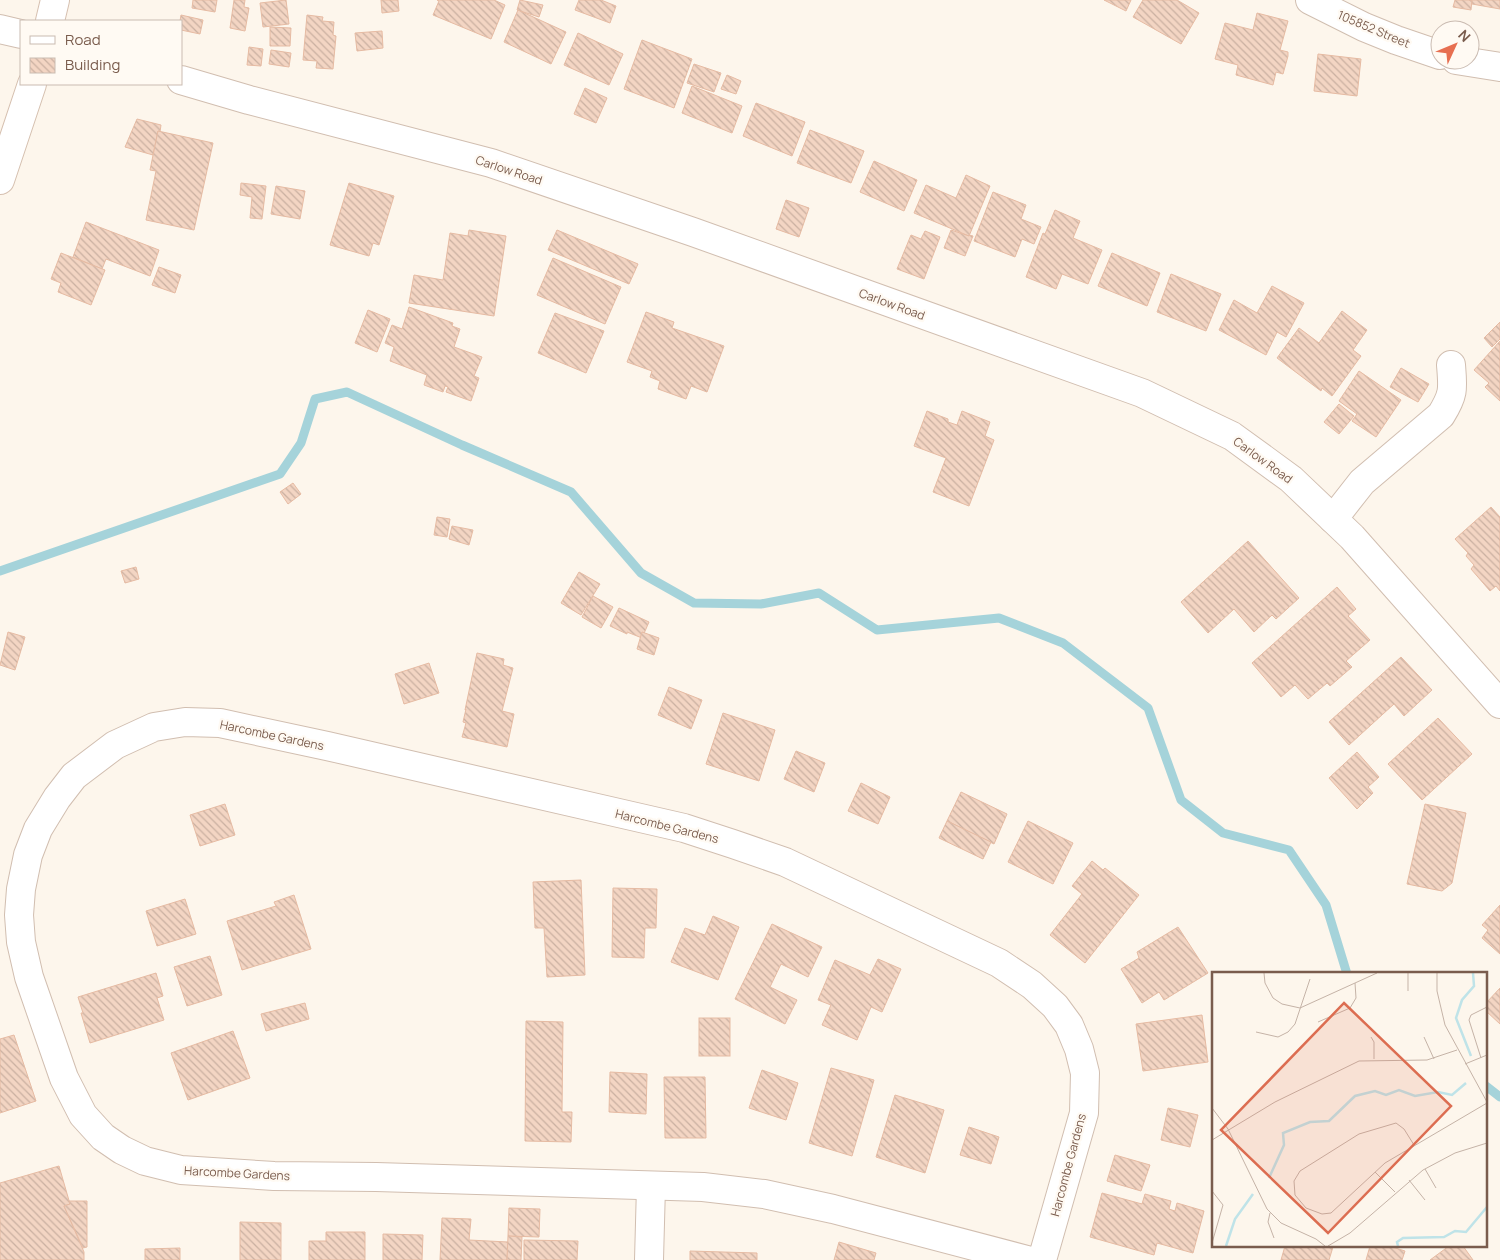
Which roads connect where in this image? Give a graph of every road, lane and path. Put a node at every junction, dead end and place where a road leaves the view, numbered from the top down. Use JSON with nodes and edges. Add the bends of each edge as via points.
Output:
{"nodes":[{"id":1,"x":55,"y":0,"type":"edge"},
{"id":2,"x":1310,"y":0,"type":"edge"},
{"id":3,"x":50,"y":20,"type":"edge"},
{"id":4,"x":0,"y":29,"type":"edge"},
{"id":5,"x":20,"y":34,"type":"edge"},
{"id":6,"x":1430,"y":52,"type":"edge"},
{"id":7,"x":1480,"y":64,"type":"edge"},
{"id":8,"x":1500,"y":67,"type":"edge"},
{"id":9,"x":182,"y":80,"type":"edge"},
{"id":10,"x":32,"y":85,"type":"edge"},
{"id":11,"x":0,"y":180,"type":"edge"},
{"id":12,"x":1451,"y":365,"type":"dead end"},
{"id":13,"x":1333,"y":519,"type":"junction"},
{"id":14,"x":1500,"y":704,"type":"edge"},
{"id":15,"x":650,"y":1186,"type":"junction"},
{"id":16,"x":649,"y":1260,"type":"edge"},
{"id":17,"x":1028,"y":1260,"type":"edge"},
{"id":18,"x":1042,"y":1260,"type":"edge"}],
"edges":[{"from":1,"to":3,"type":"street"},
{"from":2,"to":6,"type":"street","name":"105852 Street","via":[[1372,30]]},
{"from":4,"to":5,"type":"street"},
{"from":7,"to":8,"type":"street"},
{"from":9,"to":13,"type":"street","name":"Carlow Road","via":[[491,163],[1142,393],[1232,436],[1291,479]]},
{"from":10,"to":11,"type":"street"},
{"from":12,"to":13,"type":"street","via":[[1450,401],[1441,415],[1362,482]]},
{"from":13,"to":14,"type":"street","name":"Carlow Road"},
{"from":15,"to":16,"type":"street"},
{"from":15,"to":17,"type":"street","name":"Harcombe Gardens","via":[[702,1187],[764,1194]]},
{"from":15,"to":18,"type":"street","name":"Harcombe Gardens","via":[[274,1176],[181,1170],[145,1161],[122,1150],[83,1115],[64,1078],[29,977],[21,942],[20,890],[28,856],[38,829],[57,798],[74,776],[115,745],[154,727],[185,722],[220,723],[684,828],[794,866],[999,963],[1032,985],[1055,1006],[1069,1025],[1084,1073],[1084,1113]]}]}
